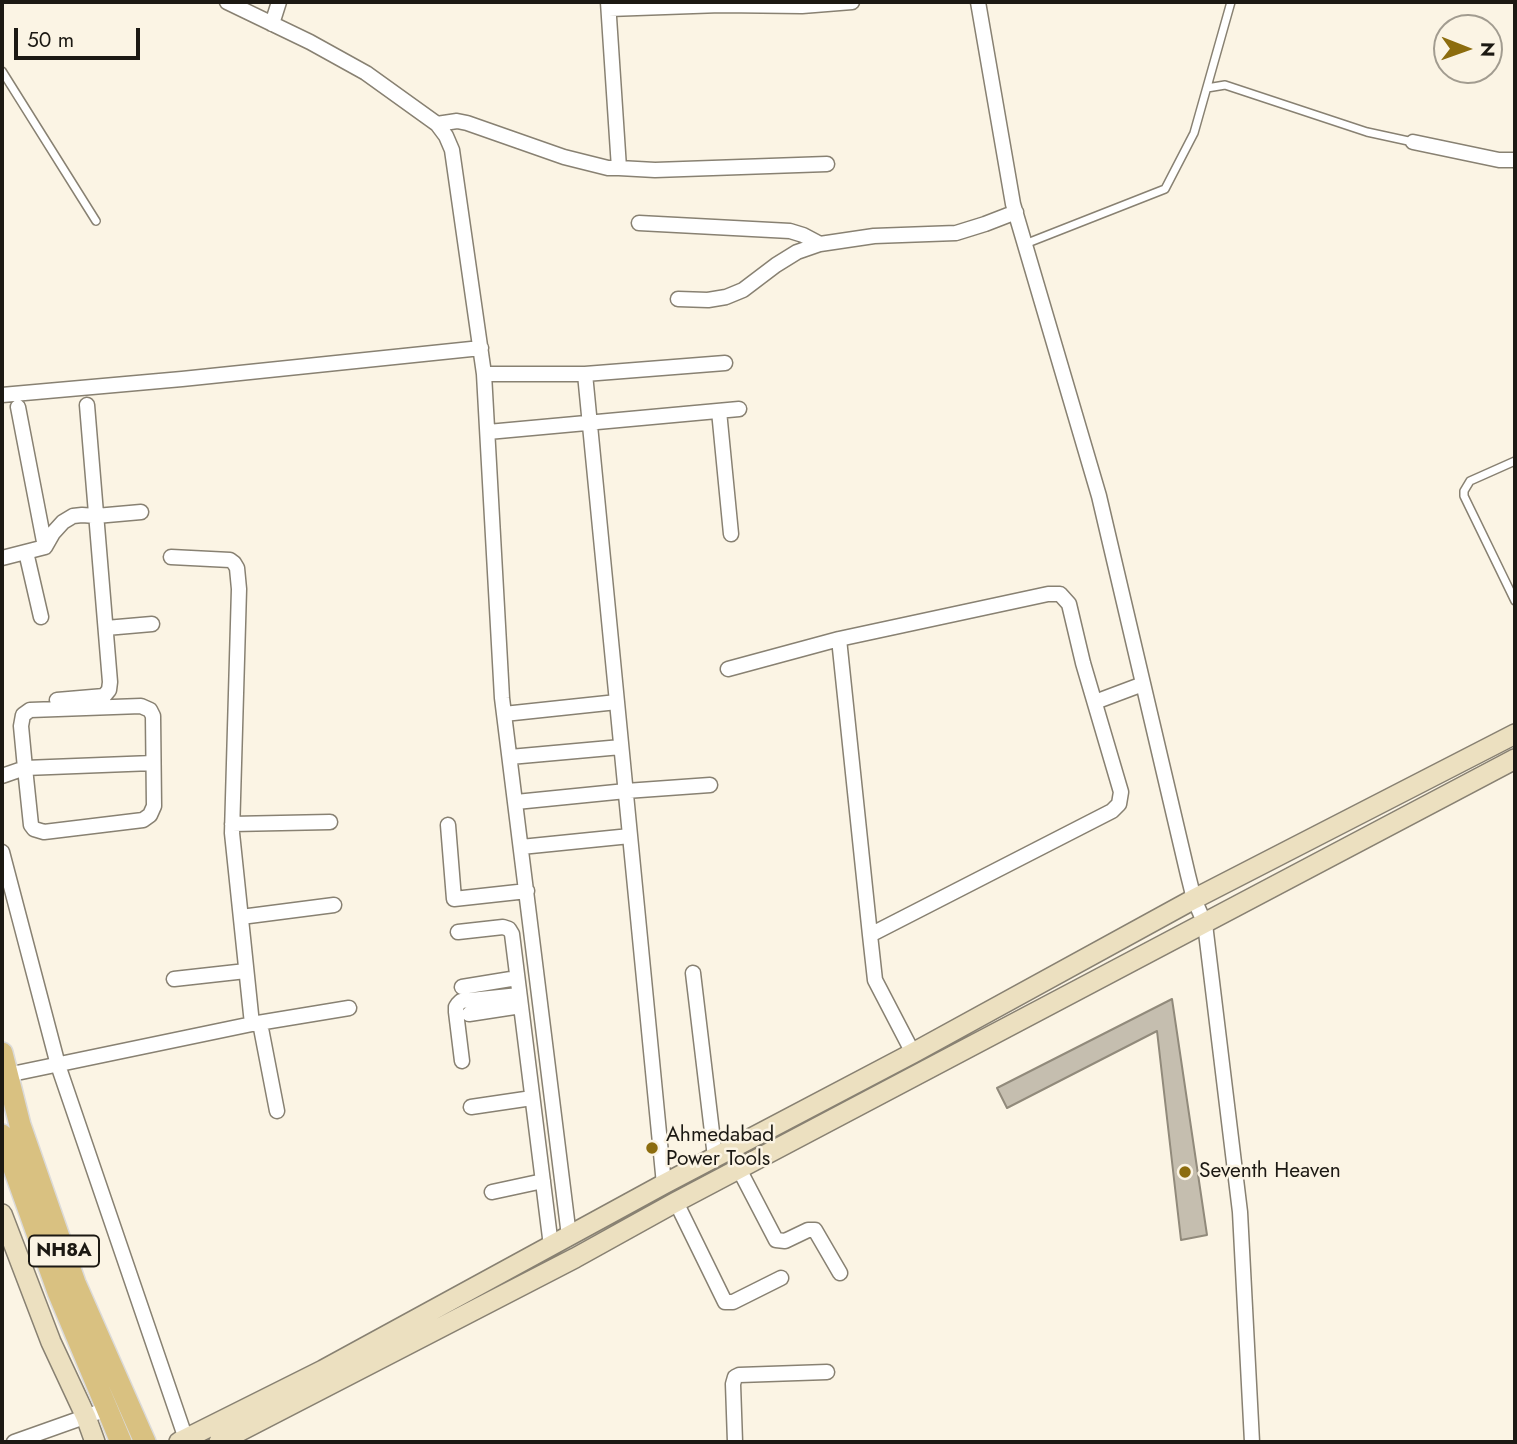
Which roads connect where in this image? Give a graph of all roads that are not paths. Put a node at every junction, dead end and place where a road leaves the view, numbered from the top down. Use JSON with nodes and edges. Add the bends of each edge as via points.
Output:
{"nodes":[{"id":1,"x":227,"y":2,"type":"edge"},
{"id":2,"x":279,"y":2,"type":"edge"},
{"id":3,"x":852,"y":2,"type":"edge"},
{"id":4,"x":978,"y":2,"type":"edge"},
{"id":5,"x":1231,"y":2,"type":"edge"},
{"id":6,"x":721,"y":3,"type":"edge"},
{"id":7,"x":802,"y":4,"type":"edge"},
{"id":8,"x":608,"y":6,"type":"edge"},
{"id":9,"x":272,"y":24,"type":"junction"},
{"id":10,"x":2,"y":71,"type":"edge"},
{"id":11,"x":1207,"y":88,"type":"junction"},
{"id":12,"x":437,"y":124,"type":"junction"},
{"id":13,"x":1413,"y":142,"type":"joint"},
{"id":14,"x":1515,"y":160,"type":"edge"},
{"id":15,"x":827,"y":164,"type":"dead end"},
{"id":16,"x":619,"y":168,"type":"junction"},
{"id":17,"x":1016,"y":212,"type":"junction"},
{"id":18,"x":96,"y":221,"type":"dead end"},
{"id":19,"x":639,"y":223,"type":"dead end"},
{"id":20,"x":820,"y":244,"type":"junction"},
{"id":21,"x":1025,"y":244,"type":"junction"},
{"id":22,"x":678,"y":299,"type":"dead end"},
{"id":23,"x":481,"y":348,"type":"junction"},
{"id":24,"x":726,"y":363,"type":"dead end"},
{"id":25,"x":484,"y":374,"type":"junction"},
{"id":26,"x":585,"y":374,"type":"junction"},
{"id":27,"x":2,"y":395,"type":"edge"},
{"id":28,"x":87,"y":405,"type":"dead end"},
{"id":29,"x":18,"y":407,"type":"dead end"},
{"id":30,"x":739,"y":409,"type":"dead end"},
{"id":31,"x":719,"y":411,"type":"junction"},
{"id":32,"x":589,"y":424,"type":"junction"},
{"id":33,"x":488,"y":432,"type":"junction"},
{"id":34,"x":1515,"y":461,"type":"edge"},
{"id":35,"x":141,"y":512,"type":"dead end"},
{"id":36,"x":96,"y":516,"type":"junction"},
{"id":37,"x":731,"y":534,"type":"dead end"},
{"id":38,"x":45,"y":547,"type":"junction"},
{"id":39,"x":26,"y":552,"type":"junction"},
{"id":40,"x":171,"y":557,"type":"dead end"},
{"id":41,"x":2,"y":558,"type":"edge"},
{"id":42,"x":1515,"y":601,"type":"edge"},
{"id":43,"x":41,"y":617,"type":"dead end"},
{"id":44,"x":152,"y":624,"type":"dead end"},
{"id":45,"x":106,"y":628,"type":"junction"},
{"id":46,"x":839,"y":639,"type":"junction"},
{"id":47,"x":728,"y":669,"type":"dead end"},
{"id":48,"x":1143,"y":684,"type":"junction"},
{"id":49,"x":57,"y":700,"type":"dead end"},
{"id":50,"x":617,"y":702,"type":"junction"},
{"id":51,"x":1094,"y":702,"type":"junction"},
{"id":52,"x":504,"y":714,"type":"junction"},
{"id":53,"x":1515,"y":734,"type":"edge"},
{"id":54,"x":621,"y":747,"type":"junction"},
{"id":55,"x":510,"y":757,"type":"junction"},
{"id":56,"x":1515,"y":759,"type":"edge"},
{"id":57,"x":153,"y":762,"type":"junction"},
{"id":58,"x":25,"y":768,"type":"junction"},
{"id":59,"x":2,"y":776,"type":"edge"},
{"id":60,"x":709,"y":785,"type":"dead end"},
{"id":61,"x":626,"y":791,"type":"junction"},
{"id":62,"x":516,"y":802,"type":"junction"},
{"id":63,"x":330,"y":822,"type":"dead end"},
{"id":64,"x":232,"y":824,"type":"junction"},
{"id":65,"x":448,"y":825,"type":"dead end"},
{"id":66,"x":630,"y":836,"type":"junction"},
{"id":67,"x":521,"y":847,"type":"junction"},
{"id":68,"x":2,"y":852,"type":"edge"},
{"id":69,"x":527,"y":891,"type":"junction"},
{"id":70,"x":1194,"y":900,"type":"junction"},
{"id":71,"x":334,"y":905,"type":"dead end"},
{"id":72,"x":241,"y":917,"type":"junction"},
{"id":73,"x":1205,"y":924,"type":"junction"},
{"id":74,"x":458,"y":932,"type":"dead end"},
{"id":75,"x":870,"y":935,"type":"junction"},
{"id":76,"x":246,"y":971,"type":"junction"},
{"id":77,"x":693,"y":973,"type":"dead end"},
{"id":78,"x":517,"y":978,"type":"junction"},
{"id":79,"x":174,"y":979,"type":"dead end"},
{"id":80,"x":462,"y":987,"type":"dead end"},
{"id":81,"x":520,"y":1000,"type":"junction"},
{"id":82,"x":349,"y":1008,"type":"dead end"},
{"id":83,"x":469,"y":1014,"type":"dead end"},
{"id":84,"x":256,"y":1023,"type":"junction"},
{"id":85,"x":913,"y":1053,"type":"junction"},
{"id":86,"x":2,"y":1054,"type":"edge"},
{"id":87,"x":462,"y":1061,"type":"dead end"},
{"id":88,"x":58,"y":1065,"type":"junction"},
{"id":89,"x":7,"y":1075,"type":"junction"},
{"id":90,"x":532,"y":1098,"type":"junction"},
{"id":91,"x":471,"y":1107,"type":"dead end"},
{"id":92,"x":277,"y":1111,"type":"dead end"},
{"id":93,"x":2,"y":1135,"type":"edge"},
{"id":94,"x":715,"y":1157,"type":"junction"},
{"id":95,"x":739,"y":1169,"type":"junction"},
{"id":96,"x":543,"y":1181,"type":"junction"},
{"id":97,"x":664,"y":1184,"type":"junction"},
{"id":98,"x":492,"y":1192,"type":"dead end"},
{"id":99,"x":676,"y":1202,"type":"junction"},
{"id":100,"x":2,"y":1214,"type":"edge"},
{"id":101,"x":569,"y":1236,"type":"junction"},
{"id":102,"x":551,"y":1246,"type":"junction"},
{"id":103,"x":840,"y":1273,"type":"dead end"},
{"id":104,"x":781,"y":1278,"type":"dead end"},
{"id":105,"x":827,"y":1372,"type":"dead end"},
{"id":106,"x":107,"y":1409,"type":"junction"},
{"id":107,"x":86,"y":1417,"type":"junction"},
{"id":108,"x":184,"y":1441,"type":"edge"},
{"id":109,"x":14,"y":1442,"type":"edge"},
{"id":110,"x":95,"y":1442,"type":"edge"},
{"id":111,"x":121,"y":1442,"type":"edge"},
{"id":112,"x":145,"y":1442,"type":"edge"},
{"id":113,"x":219,"y":1442,"type":"edge"},
{"id":114,"x":735,"y":1442,"type":"edge"},
{"id":115,"x":1252,"y":1442,"type":"edge"}],
"edges":[{"from":1,"to":9,"type":"street"},
{"from":2,"to":9,"type":"street"},
{"from":3,"to":7,"type":"street"},
{"from":4,"to":17,"type":"street"},
{"from":5,"to":11,"type":"lane"},
{"from":6,"to":7,"type":"street"},
{"from":6,"to":8,"type":"street"},
{"from":8,"to":16,"type":"street"},
{"from":9,"to":12,"type":"street","via":[[366,73]]},
{"from":10,"to":18,"type":"lane"},
{"from":11,"to":13,"type":"lane","via":[[1226,85],[1367,132]]},
{"from":11,"to":21,"type":"lane","via":[[1194,133],[1164,189]]},
{"from":12,"to":16,"type":"street","via":[[467,123],[564,157]]},
{"from":12,"to":23,"type":"street","via":[[452,150]]},
{"from":13,"to":14,"type":"street"},
{"from":15,"to":16,"type":"street"},
{"from":17,"to":20,"type":"street","via":[[956,233],[874,236]]},
{"from":17,"to":21,"type":"street"},
{"from":19,"to":20,"type":"street","via":[[790,231]]},
{"from":20,"to":22,"type":"street","via":[[786,258],[726,298]]},
{"from":21,"to":48,"type":"street","via":[[1099,496]]},
{"from":23,"to":25,"type":"street"},
{"from":23,"to":27,"type":"street"},
{"from":24,"to":26,"type":"street"},
{"from":25,"to":26,"type":"street"},
{"from":25,"to":33,"type":"street"},
{"from":26,"to":32,"type":"street"},
{"from":28,"to":36,"type":"street"},
{"from":29,"to":38,"type":"street"},
{"from":30,"to":31,"type":"street"},
{"from":31,"to":32,"type":"street"},
{"from":31,"to":37,"type":"street"},
{"from":32,"to":33,"type":"street"},
{"from":32,"to":50,"type":"street"},
{"from":33,"to":52,"type":"street"},
{"from":34,"to":42,"type":"lane","via":[[1470,481],[1464,491]]},
{"from":35,"to":36,"type":"street"},
{"from":36,"to":38,"type":"street","via":[[73,516],[63,522]]},
{"from":36,"to":45,"type":"street"},
{"from":38,"to":39,"type":"street"},
{"from":39,"to":41,"type":"street"},
{"from":39,"to":43,"type":"street"},
{"from":40,"to":64,"type":"street","via":[[230,560],[237,568]]},
{"from":44,"to":45,"type":"street"},
{"from":45,"to":49,"type":"street","via":[[109,690],[104,696]]},
{"from":46,"to":47,"type":"street"},
{"from":46,"to":51,"type":"street","via":[[1060,594],[1069,604]]},
{"from":46,"to":75,"type":"street"},
{"from":48,"to":51,"type":"street"},
{"from":48,"to":70,"type":"street"},
{"from":50,"to":52,"type":"street"},
{"from":50,"to":54,"type":"street"},
{"from":51,"to":75,"type":"street","via":[[1121,792],[1119,804]]},
{"from":52,"to":55,"type":"street"},
{"from":53,"to":70,"type":"street"},
{"from":54,"to":55,"type":"street"},
{"from":54,"to":61,"type":"street"},
{"from":55,"to":62,"type":"street"},
{"from":56,"to":73,"type":"street"},
{"from":57,"to":58,"type":"street"},
{"from":57,"to":58,"type":"street","via":[[154,806],[143,820],[44,832],[31,825]]},
{"from":57,"to":58,"type":"street","via":[[153,716],[146,708],[30,710],[21,719]]},
{"from":58,"to":59,"type":"street"},
{"from":60,"to":61,"type":"street"},
{"from":61,"to":62,"type":"street"},
{"from":61,"to":66,"type":"street"},
{"from":62,"to":67,"type":"street"},
{"from":63,"to":64,"type":"street"},
{"from":64,"to":72,"type":"street"},
{"from":65,"to":69,"type":"street","via":[[454,899]]},
{"from":66,"to":67,"type":"street"},
{"from":66,"to":97,"type":"street"},
{"from":67,"to":69,"type":"street"},
{"from":68,"to":88,"type":"street"},
{"from":69,"to":101,"type":"street"},
{"from":70,"to":73,"type":"street"},
{"from":70,"to":85,"type":"street"},
{"from":71,"to":72,"type":"street"},
{"from":72,"to":76,"type":"street"},
{"from":73,"to":95,"type":"street"},
{"from":73,"to":115,"type":"street","via":[[1240,1212]]},
{"from":74,"to":78,"type":"street","via":[[509,929]]},
{"from":75,"to":85,"type":"street","via":[[875,980]]},
{"from":76,"to":79,"type":"street"},
{"from":76,"to":84,"type":"street"},
{"from":77,"to":94,"type":"street"},
{"from":78,"to":80,"type":"street"},
{"from":78,"to":81,"type":"street"},
{"from":81,"to":83,"type":"street"},
{"from":81,"to":87,"type":"street","via":[[458,1004]]},
{"from":81,"to":90,"type":"street"},
{"from":82,"to":84,"type":"street"},
{"from":84,"to":88,"type":"street"},
{"from":84,"to":92,"type":"street"},
{"from":85,"to":94,"type":"street"},
{"from":86,"to":89,"type":"main road","number":"NH8A"},
{"from":88,"to":89,"type":"street"},
{"from":88,"to":108,"type":"street"},
{"from":89,"to":112,"type":"main road","number":"NH8A","via":[[75,1283]]},
{"from":90,"to":91,"type":"street"},
{"from":90,"to":96,"type":"street"},
{"from":93,"to":106,"type":"main road","number":"NH8A","via":[[58,1292]]},
{"from":94,"to":97,"type":"street"},
{"from":95,"to":99,"type":"street"},
{"from":95,"to":103,"type":"street","via":[[776,1240],[815,1230]]},
{"from":96,"to":98,"type":"street"},
{"from":96,"to":102,"type":"street"},
{"from":97,"to":101,"type":"street"},
{"from":99,"to":104,"type":"street","via":[[725,1302]]},
{"from":99,"to":113,"type":"street"},
{"from":100,"to":107,"type":"street","via":[[51,1342]]},
{"from":101,"to":102,"type":"street"},
{"from":102,"to":108,"type":"street"},
{"from":105,"to":114,"type":"street","via":[[735,1377]]},
{"from":106,"to":107,"type":"street"},
{"from":106,"to":111,"type":"main road","number":"NH8A"},
{"from":107,"to":109,"type":"street"},
{"from":107,"to":110,"type":"street"}]}
